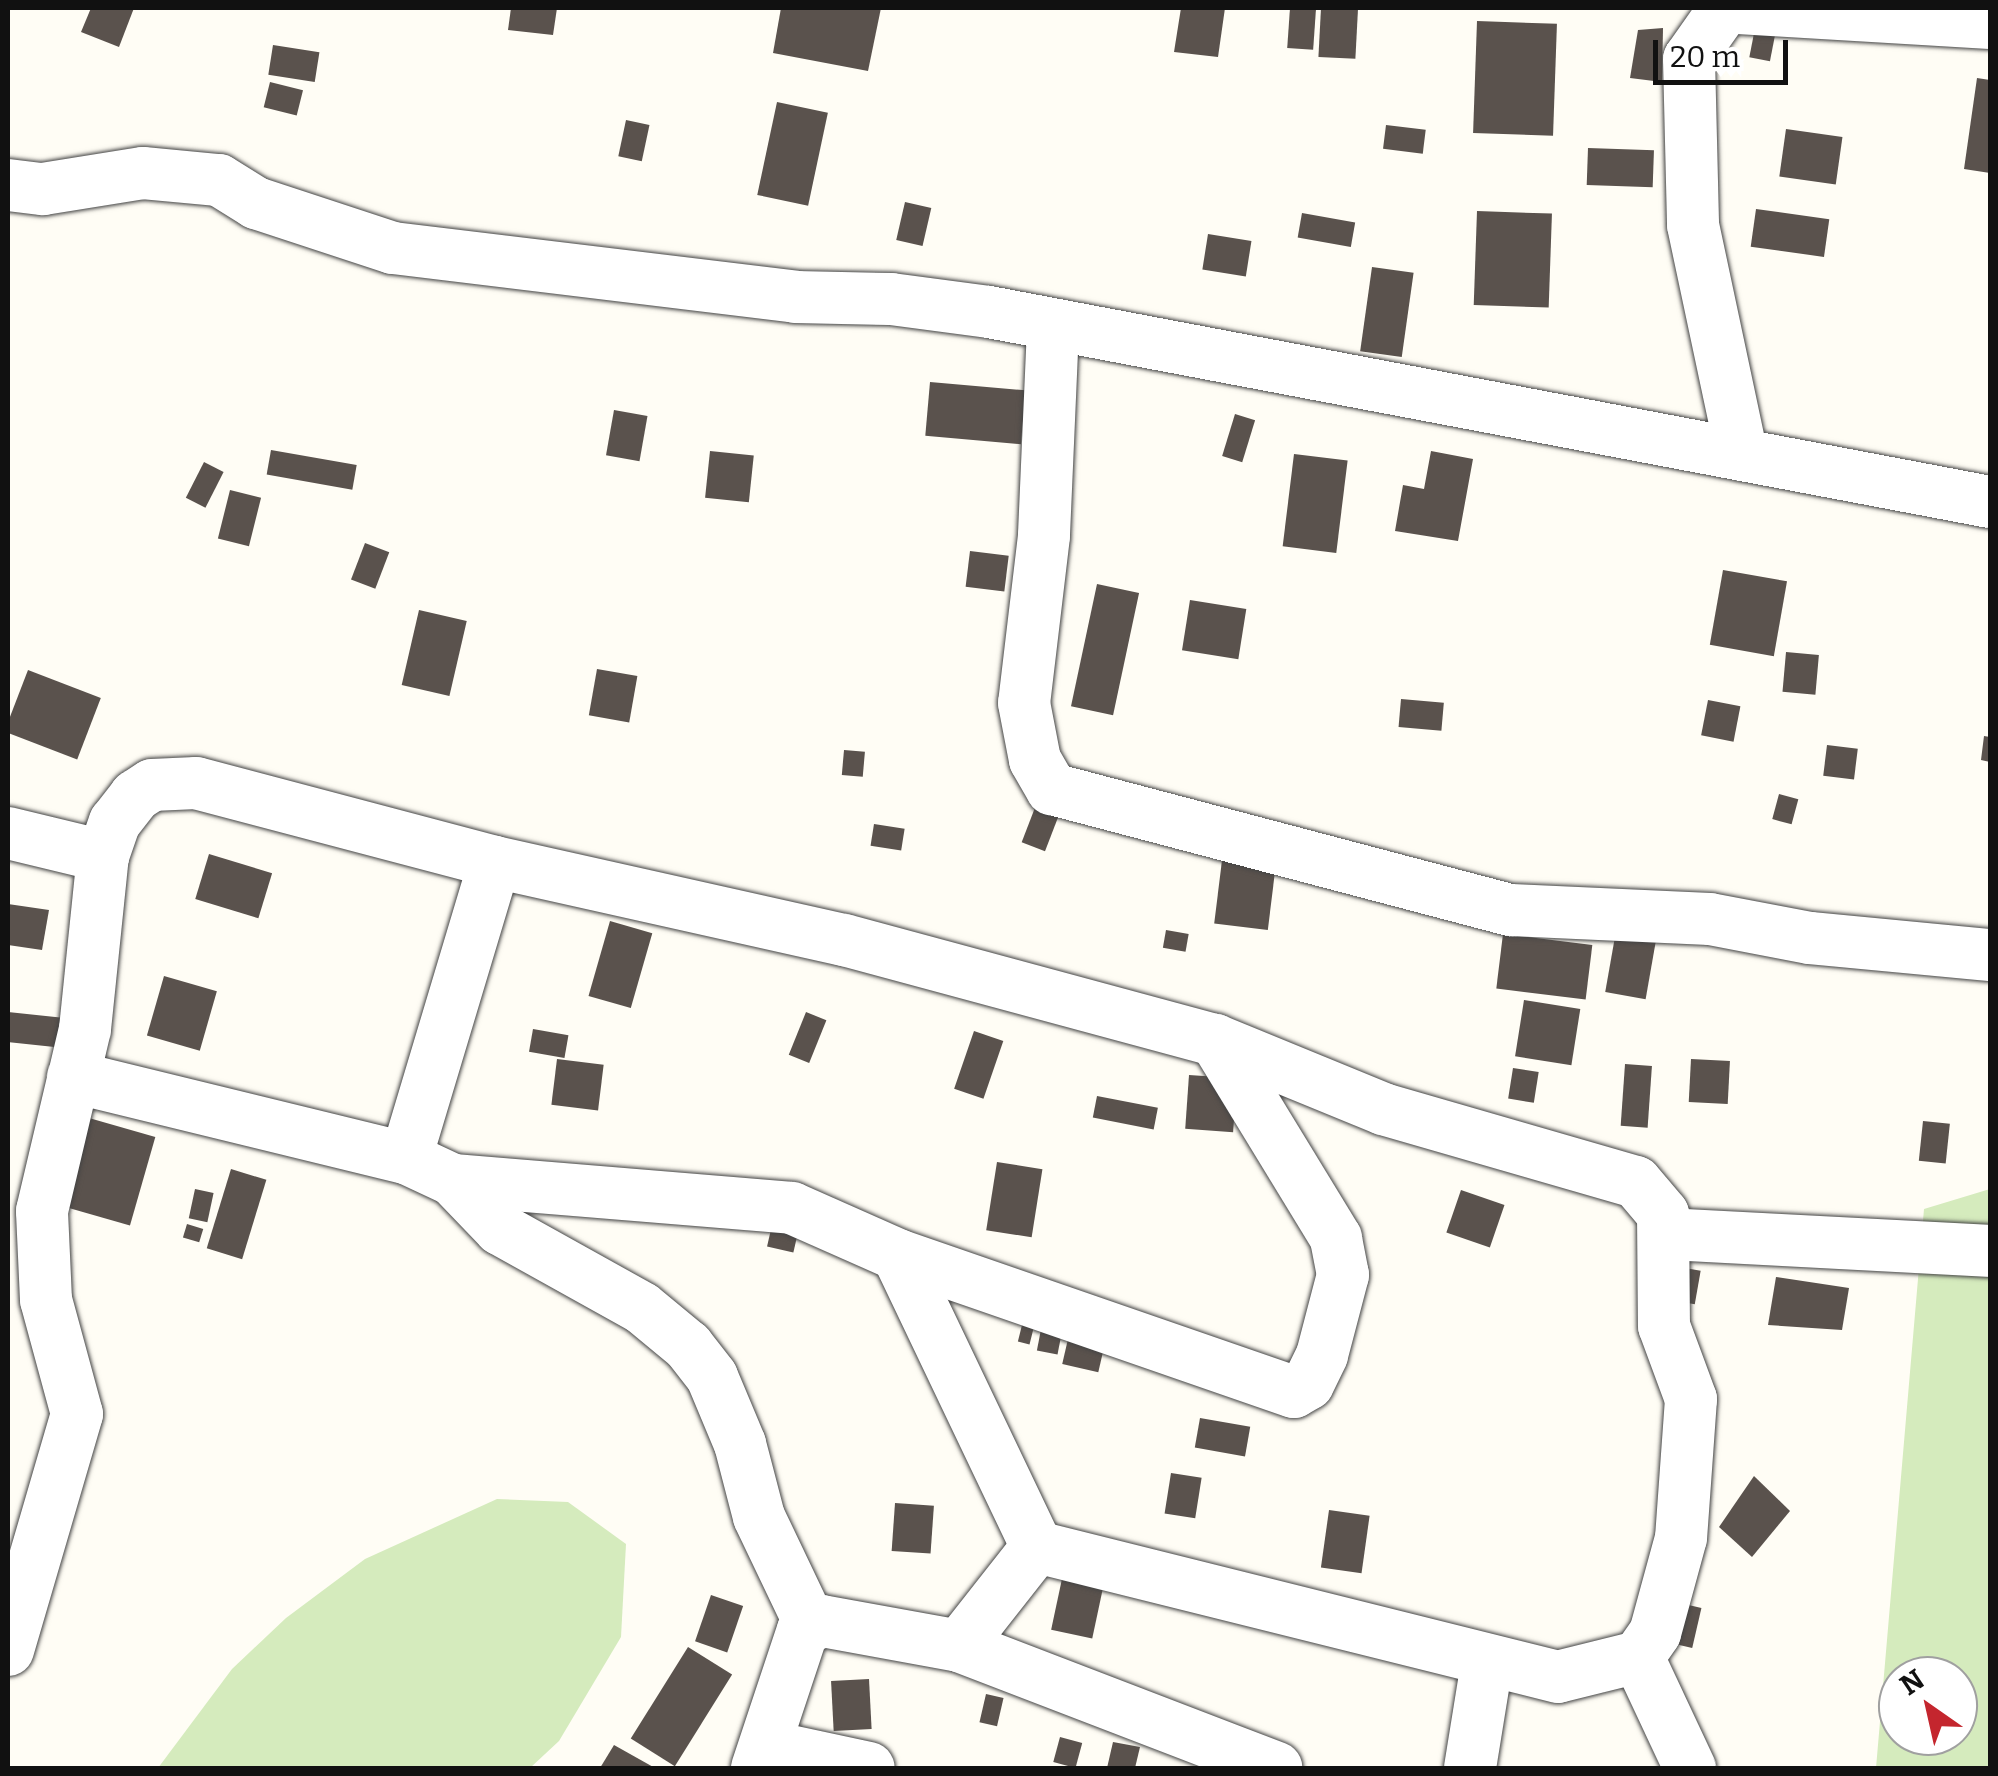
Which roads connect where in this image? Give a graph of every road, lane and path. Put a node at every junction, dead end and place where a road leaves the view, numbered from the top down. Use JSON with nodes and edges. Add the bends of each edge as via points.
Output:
{"nodes":[{"id":1,"x":1724,"y":8,"type":"edge"},
{"id":2,"x":1740,"y":8,"type":"edge"},
{"id":3,"x":1990,"y":23,"type":"edge"},
{"id":4,"x":8,"y":185,"type":"edge"},
{"id":5,"x":1053,"y":328,"type":"junction"},
{"id":6,"x":1742,"y":455,"type":"junction"},
{"id":7,"x":1990,"y":502,"type":"edge"},
{"id":8,"x":8,"y":833,"type":"edge"},
{"id":9,"x":103,"y":856,"type":"junction"},
{"id":10,"x":495,"y":862,"type":"junction"},
{"id":11,"x":1990,"y":955,"type":"edge"},
{"id":12,"x":1216,"y":1040,"type":"junction"},
{"id":13,"x":74,"y":1076,"type":"junction"},
{"id":14,"x":406,"y":1158,"type":"junction"},
{"id":15,"x":30,"y":1163,"type":"edge"},
{"id":16,"x":453,"y":1180,"type":"junction"},
{"id":17,"x":1667,"y":1234,"type":"junction"},
{"id":18,"x":1990,"y":1251,"type":"edge"},
{"id":19,"x":898,"y":1255,"type":"junction"},
{"id":20,"x":1036,"y":1547,"type":"junction"},
{"id":21,"x":810,"y":1624,"type":"junction"},
{"id":22,"x":958,"y":1646,"type":"junction"},
{"id":23,"x":8,"y":1650,"type":"edge"},
{"id":24,"x":1638,"y":1657,"type":"junction"},
{"id":25,"x":1488,"y":1662,"type":"junction"},
{"id":26,"x":761,"y":1757,"type":"edge"},
{"id":27,"x":869,"y":1768,"type":"edge"},
{"id":28,"x":1276,"y":1768,"type":"edge"},
{"id":29,"x":1470,"y":1768,"type":"edge"},
{"id":30,"x":1690,"y":1768,"type":"edge"}],
"edges":[{"from":1,"to":6,"type":"street","via":[[1689,59],[1692,225]]},
{"from":2,"to":3,"type":"street"},
{"from":4,"to":5,"type":"street","via":[[42,189],[143,173],[219,180],[256,203],[393,248],[795,298],[891,298]]},
{"from":5,"to":6,"type":"street"},
{"from":5,"to":11,"type":"street","via":[[1044,536],[1024,703],[1034,760],[1052,789],[1511,910],[1710,919],[1810,938]]},
{"from":6,"to":7,"type":"street"},
{"from":8,"to":9,"type":"street"},
{"from":9,"to":10,"type":"street","via":[[125,805],[152,786],[173,782]]},
{"from":9,"to":13,"type":"street","via":[[94,964]]},
{"from":10,"to":12,"type":"street","via":[[844,940]]},
{"from":10,"to":14,"type":"street"},
{"from":12,"to":17,"type":"street","via":[[1383,1108],[1636,1182],[1652,1194]]},
{"from":12,"to":19,"type":"street","via":[[1336,1238],[1343,1275],[1308,1384],[1294,1392],[1275,1390]]},
{"from":13,"to":14,"type":"street"},
{"from":13,"to":15,"type":"street"},
{"from":14,"to":16,"type":"street"},
{"from":15,"to":23,"type":"street","via":[[40,1258],[77,1414]]},
{"from":16,"to":19,"type":"street","via":[[792,1208]]},
{"from":16,"to":21,"type":"street","via":[[500,1229],[642,1308],[688,1346],[712,1376],[740,1444],[759,1517]]},
{"from":17,"to":18,"type":"street"},
{"from":17,"to":24,"type":"street","via":[[1664,1326],[1687,1374],[1690,1436],[1682,1538],[1655,1633]]},
{"from":19,"to":20,"type":"street"},
{"from":20,"to":22,"type":"street"},
{"from":20,"to":25,"type":"street"},
{"from":21,"to":22,"type":"street"},
{"from":21,"to":26,"type":"street"},
{"from":22,"to":28,"type":"street"},
{"from":24,"to":25,"type":"street","via":[[1558,1677]]},
{"from":24,"to":30,"type":"street"},
{"from":25,"to":29,"type":"street"},
{"from":26,"to":27,"type":"street"}]}
